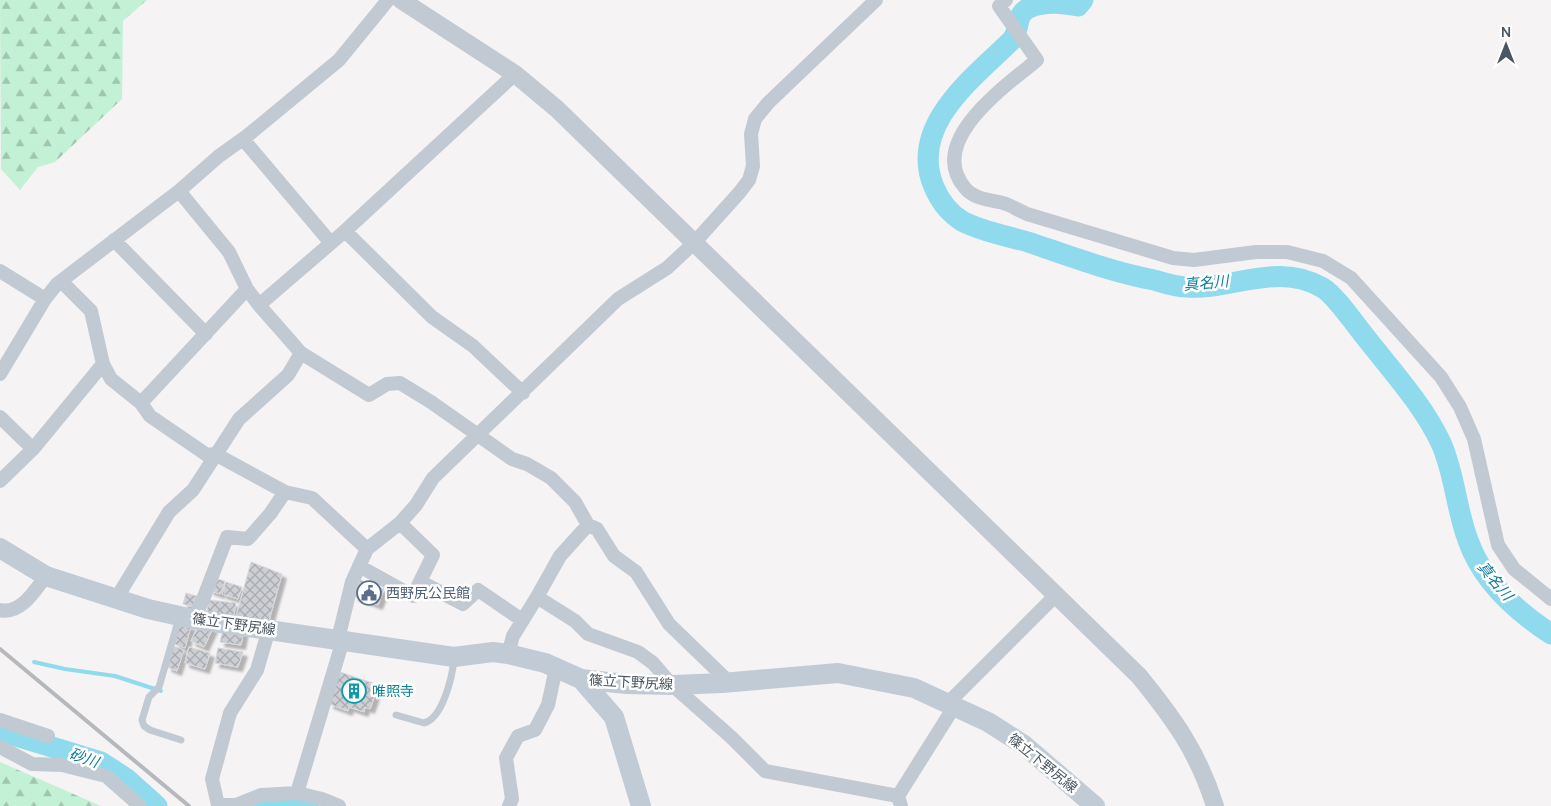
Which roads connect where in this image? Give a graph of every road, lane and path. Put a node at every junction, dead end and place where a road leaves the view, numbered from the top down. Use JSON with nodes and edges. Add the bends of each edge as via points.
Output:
{"nodes":[{"id":1,"x":388,"y":0,"type":"edge"},
{"id":2,"x":401,"y":0,"type":"edge"},
{"id":3,"x":876,"y":0,"type":"edge"},
{"id":4,"x":1006,"y":0,"type":"edge"},
{"id":5,"x":516,"y":74,"type":"junction"},
{"id":6,"x":243,"y":139,"type":"junction"},
{"id":7,"x":179,"y":191,"type":"junction"},
{"id":8,"x":345,"y":231,"type":"junction"},
{"id":9,"x":114,"y":240,"type":"junction"},
{"id":10,"x":330,"y":242,"type":"junction"},
{"id":11,"x":694,"y":243,"type":"junction"},
{"id":12,"x":0,"y":271,"type":"edge"},
{"id":13,"x":61,"y":281,"type":"junction"},
{"id":14,"x":247,"y":289,"type":"junction"},
{"id":15,"x":45,"y":299,"type":"junction"},
{"id":16,"x":259,"y":305,"type":"junction"},
{"id":17,"x":206,"y":334,"type":"junction"},
{"id":18,"x":301,"y":353,"type":"junction"},
{"id":19,"x":103,"y":364,"type":"junction"},
{"id":20,"x":0,"y":374,"type":"edge"},
{"id":21,"x":523,"y":393,"type":"junction"},
{"id":22,"x":141,"y":403,"type":"junction"},
{"id":23,"x":0,"y":417,"type":"edge"},
{"id":24,"x":476,"y":435,"type":"junction"},
{"id":25,"x":33,"y":448,"type":"junction"},
{"id":26,"x":215,"y":454,"type":"junction"},
{"id":27,"x":0,"y":481,"type":"edge"},
{"id":28,"x":285,"y":492,"type":"junction"},
{"id":29,"x":400,"y":523,"type":"junction"},
{"id":30,"x":588,"y":525,"type":"junction"},
{"id":31,"x":0,"y":548,"type":"edge"},
{"id":32,"x":367,"y":549,"type":"junction"},
{"id":33,"x":359,"y":566,"type":"junction"},
{"id":34,"x":46,"y":576,"type":"junction"},
{"id":35,"x":421,"y":582,"type":"junction"},
{"id":36,"x":1055,"y":596,"type":"junction"},
{"id":37,"x":537,"y":597,"type":"junction"},
{"id":38,"x":116,"y":599,"type":"junction"},
{"id":39,"x":1551,"y":599,"type":"edge"},
{"id":40,"x":0,"y":610,"type":"edge"},
{"id":41,"x":186,"y":617,"type":"junction"},
{"id":42,"x":522,"y":620,"type":"junction"},
{"id":43,"x":269,"y":629,"type":"junction"},
{"id":44,"x":340,"y":639,"type":"junction"},
{"id":45,"x":508,"y":654,"type":"junction"},
{"id":46,"x":454,"y":657,"type":"junction"},
{"id":47,"x":556,"y":668,"type":"junction"},
{"id":48,"x":581,"y":679,"type":"junction"},
{"id":49,"x":729,"y":682,"type":"junction"},
{"id":50,"x":626,"y":684,"type":"junction"},
{"id":51,"x":673,"y":685,"type":"junction"},
{"id":52,"x":951,"y":705,"type":"junction"},
{"id":53,"x":396,"y":715,"type":"dead end"},
{"id":54,"x":614,"y":717,"type":"junction"},
{"id":55,"x":0,"y":720,"type":"edge"},
{"id":56,"x":48,"y":736,"type":"dead end"},
{"id":57,"x":181,"y":740,"type":"dead end"},
{"id":58,"x":0,"y":748,"type":"edge"},
{"id":59,"x":297,"y":793,"type":"junction"},
{"id":60,"x":899,"y":801,"type":"edge"},
{"id":61,"x":140,"y":806,"type":"edge"},
{"id":62,"x":339,"y":806,"type":"edge"},
{"id":63,"x":509,"y":806,"type":"edge"},
{"id":64,"x":641,"y":806,"type":"edge"},
{"id":65,"x":1095,"y":806,"type":"edge"},
{"id":66,"x":1215,"y":806,"type":"edge"}],
"edges":[{"from":1,"to":6,"type":"street","via":[[339,60]]},
{"from":2,"to":5,"type":"street"},
{"from":3,"to":11,"type":"street","via":[[768,103],[756,119],[751,134],[753,166],[749,180]]},
{"from":4,"to":39,"type":"street","via":[[999,6],[1038,60],[992,97],[966,126],[956,147],[956,170],[965,189],[985,200],[1004,203],[1027,214],[1173,258],[1194,260],[1256,252],[1287,252],[1323,261],[1352,278],[1441,377],[1474,439],[1498,545],[1514,568]]},
{"from":5,"to":8,"type":"street"},
{"from":5,"to":11,"type":"street","via":[[616,165]]},
{"from":6,"to":7,"type":"street"},
{"from":6,"to":10,"type":"street"},
{"from":7,"to":9,"type":"street"},
{"from":7,"to":14,"type":"street","via":[[229,252]]},
{"from":8,"to":10,"type":"street"},
{"from":8,"to":21,"type":"street","via":[[432,317],[473,346]]},
{"from":9,"to":13,"type":"street"},
{"from":9,"to":17,"type":"street"},
{"from":10,"to":16,"type":"street"},
{"from":11,"to":21,"type":"street","via":[[667,268],[618,299]]},
{"from":11,"to":36,"type":"street"},
{"from":12,"to":15,"type":"street"},
{"from":13,"to":15,"type":"street"},
{"from":13,"to":19,"type":"street","via":[[91,311]]},
{"from":14,"to":16,"type":"street"},
{"from":14,"to":17,"type":"street"},
{"from":15,"to":20,"type":"street"},
{"from":16,"to":18,"type":"street"},
{"from":17,"to":22,"type":"street"},
{"from":18,"to":24,"type":"street","via":[[369,395],[387,384],[400,383]]},
{"from":18,"to":26,"type":"street","via":[[288,375],[239,419]]},
{"from":19,"to":22,"type":"street","via":[[112,379]]},
{"from":19,"to":25,"type":"street"},
{"from":21,"to":24,"type":"street"},
{"from":22,"to":26,"type":"street","via":[[150,416],[177,436],[207,455]]},
{"from":23,"to":25,"type":"street"},
{"from":24,"to":29,"type":"street","via":[[433,478]]},
{"from":24,"to":30,"type":"street","via":[[512,459],[551,478],[575,502]]},
{"from":25,"to":27,"type":"street"},
{"from":26,"to":28,"type":"street"},
{"from":26,"to":38,"type":"street","via":[[193,490],[169,512]]},
{"from":28,"to":32,"type":"street","via":[[312,498]]},
{"from":28,"to":41,"type":"street","via":[[248,539],[227,537],[202,602]]},
{"from":29,"to":32,"type":"street"},
{"from":29,"to":35,"type":"street","via":[[433,555]]},
{"from":30,"to":37,"type":"street","via":[[560,556]]},
{"from":30,"to":49,"type":"street","via":[[597,529],[614,556],[636,572],[669,624]]},
{"from":31,"to":34,"type":"main road","name":"篠立下野尻線"},
{"from":32,"to":33,"type":"street"},
{"from":33,"to":35,"type":"street","via":[[414,596]]},
{"from":33,"to":44,"type":"street","via":[[345,606]]},
{"from":34,"to":38,"type":"main road","name":"篠立下野尻線"},
{"from":34,"to":40,"type":"street","via":[[17,608],[7,612]]},
{"from":35,"to":42,"type":"street","via":[[462,604],[478,590]]},
{"from":36,"to":52,"type":"street"},
{"from":36,"to":66,"type":"street","via":[[1139,676],[1172,718],[1196,756]]},
{"from":37,"to":42,"type":"street"},
{"from":37,"to":51,"type":"street","via":[[575,621],[588,634],[638,652]]},
{"from":38,"to":41,"type":"main road","name":"篠立下野尻線"},
{"from":41,"to":43,"type":"main road","name":"篠立下野尻線"},
{"from":41,"to":57,"type":"lane","via":[[159,687],[149,697],[142,720],[150,730]]},
{"from":42,"to":45,"type":"street"},
{"from":43,"to":44,"type":"main road","name":"篠立下野尻線"},
{"from":43,"to":59,"type":"street","via":[[257,670],[230,713],[212,779],[218,805],[236,805],[261,795]]},
{"from":44,"to":46,"type":"main road","name":"篠立下野尻線"},
{"from":44,"to":59,"type":"street"},
{"from":45,"to":46,"type":"main road","name":"篠立下野尻線","via":[[493,652]]},
{"from":45,"to":47,"type":"main road","name":"篠立下野尻線"},
{"from":46,"to":53,"type":"lane","via":[[436,717],[424,724]]},
{"from":47,"to":48,"type":"main road","name":"篠立下野尻線"},
{"from":47,"to":63,"type":"street","via":[[548,705],[535,730],[518,736],[506,758],[512,799]]},
{"from":48,"to":50,"type":"main road","name":"篠立下野尻線"},
{"from":48,"to":54,"type":"main road"},
{"from":49,"to":51,"type":"main road","name":"篠立下野尻線"},
{"from":49,"to":52,"type":"main road","name":"篠立下野尻線","via":[[838,673],[914,688]]},
{"from":50,"to":51,"type":"main road","name":"篠立下野尻線"},
{"from":50,"to":54,"type":"main road"},
{"from":51,"to":60,"type":"street","via":[[765,771]]},
{"from":52,"to":60,"type":"street"},
{"from":52,"to":65,"type":"main road","name":"篠立下野尻線","via":[[988,722],[1024,745]]},
{"from":54,"to":64,"type":"main road"},
{"from":55,"to":56,"type":"street"},
{"from":58,"to":61,"type":"street","via":[[32,764],[62,766],[106,776]]},
{"from":59,"to":62,"type":"street"}]}
